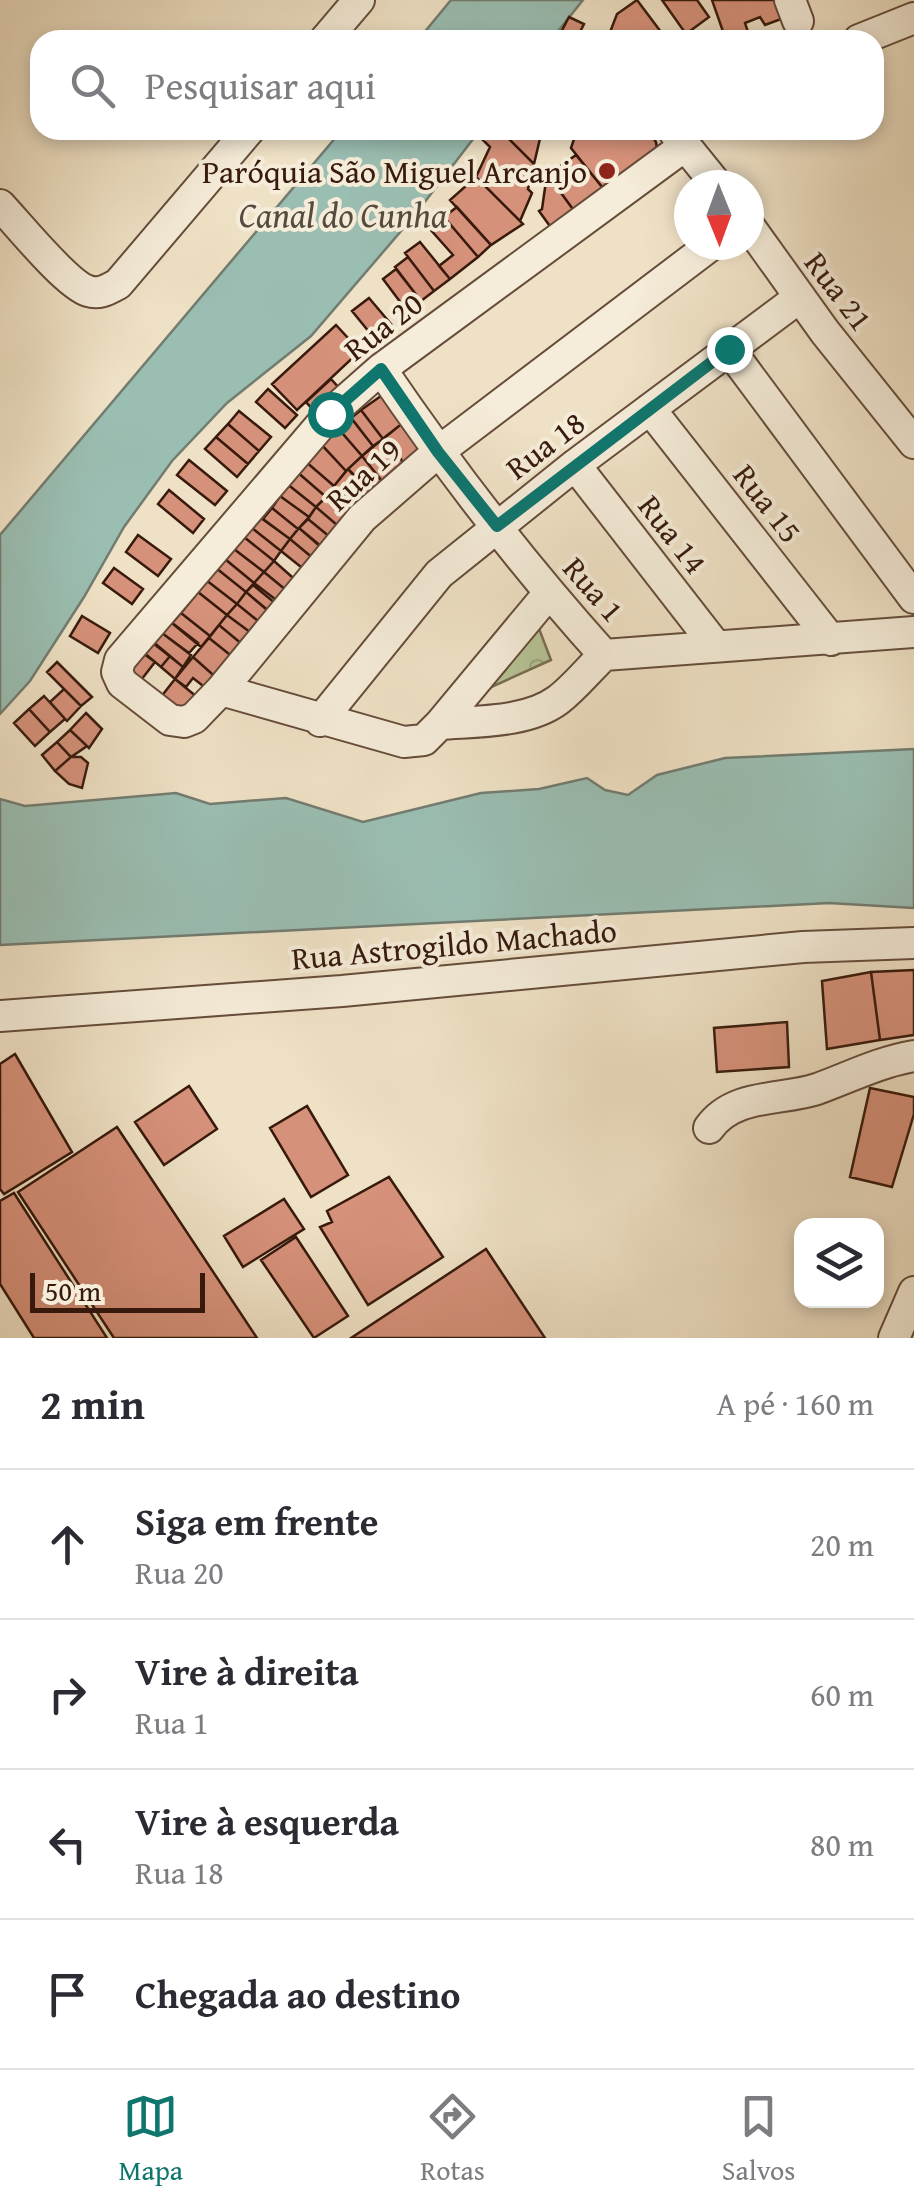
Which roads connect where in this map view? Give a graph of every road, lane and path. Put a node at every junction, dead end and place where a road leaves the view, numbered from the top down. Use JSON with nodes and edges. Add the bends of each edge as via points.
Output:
{"nodes":[{"id":1,"x":359,"y":0,"type":"edge"},
{"id":2,"x":914,"y":18,"type":"edge"},
{"id":3,"x":334,"y":30,"type":"edge"},
{"id":4,"x":884,"y":30,"type":"edge"},
{"id":5,"x":240,"y":140,"type":"edge"},
{"id":6,"x":676,"y":140,"type":"edge"},
{"id":7,"x":681,"y":140,"type":"edge"},
{"id":8,"x":705,"y":170,"type":"edge"},
{"id":9,"x":0,"y":205,"type":"edge"},
{"id":10,"x":764,"y":247,"type":"edge"},
{"id":11,"x":691,"y":260,"type":"edge"},
{"id":12,"x":800,"y":297,"type":"junction"},
{"id":13,"x":729,"y":349,"type":"junction"},
{"id":14,"x":381,"y":369,"type":"junction"},
{"id":15,"x":650,"y":408,"type":"junction"},
{"id":16,"x":914,"y":443,"type":"edge"},
{"id":17,"x":438,"y":452,"type":"junction"},
{"id":18,"x":575,"y":465,"type":"junction"},
{"id":19,"x":497,"y":526,"type":"junction"},
{"id":20,"x":912,"y":590,"type":"edge"},
{"id":21,"x":549,"y":593,"type":"junction"},
{"id":22,"x":914,"y":632,"type":"edge"},
{"id":23,"x":831,"y":640,"type":"junction"},
{"id":24,"x":715,"y":645,"type":"junction"},
{"id":25,"x":604,"y":654,"type":"junction"},
{"id":26,"x":221,"y":690,"type":"junction"},
{"id":27,"x":194,"y":718,"type":"joint"},
{"id":28,"x":320,"y":721,"type":"junction"},
{"id":29,"x":440,"y":724,"type":"junction"},
{"id":30,"x":914,"y":943,"type":"edge"},
{"id":31,"x":0,"y":1016,"type":"edge"},
{"id":32,"x":914,"y":1056,"type":"edge"},
{"id":33,"x":709,"y":1128,"type":"dead end"},
{"id":34,"x":914,"y":1292,"type":"edge"},
{"id":35,"x":894,"y":1338,"type":"edge"}],
"edges":[{"from":1,"to":3,"type":"street"},
{"from":2,"to":4,"type":"street"},
{"from":5,"to":9,"type":"street","via":[[118,284],[102,293],[68,278]]},
{"from":6,"to":14,"type":"street","name":"Rua 20"},
{"from":7,"to":8,"type":"street"},
{"from":10,"to":12,"type":"street","name":"Rua 21"},
{"from":11,"to":17,"type":"street","name":"Rua 19"},
{"from":12,"to":13,"type":"street","name":"Rua 18"},
{"from":12,"to":16,"type":"street","name":"Rua 21"},
{"from":13,"to":15,"type":"street","name":"Rua 18"},
{"from":13,"to":20,"type":"street"},
{"from":14,"to":17,"type":"street","name":"Rua 1"},
{"from":14,"to":27,"type":"street","name":"Rua 20","via":[[330,414],[120,660],[122,682],[138,697],[170,720]]},
{"from":15,"to":18,"type":"street","name":"Rua 18"},
{"from":15,"to":23,"type":"street","name":"Rua 15"},
{"from":17,"to":19,"type":"street","name":"Rua 1"},
{"from":17,"to":26,"type":"street","name":"Rua 19","via":[[362,518]]},
{"from":18,"to":19,"type":"street","name":"Rua 18"},
{"from":18,"to":24,"type":"street","name":"Rua 14"},
{"from":19,"to":21,"type":"street","name":"Rua 1"},
{"from":19,"to":28,"type":"street","name":"Rua 18","via":[[439,574]]},
{"from":21,"to":25,"type":"street","name":"Rua 1"},
{"from":21,"to":29,"type":"street"},
{"from":22,"to":23,"type":"street","name":"Rua 1"},
{"from":23,"to":24,"type":"street","name":"Rua 1"},
{"from":24,"to":25,"type":"street","name":"Rua 1"},
{"from":25,"to":29,"type":"street","via":[[556,702],[540,709]]},
{"from":26,"to":27,"type":"street","name":"Rua 19"},
{"from":26,"to":28,"type":"street"},
{"from":28,"to":29,"type":"street","via":[[411,744]]},
{"from":30,"to":31,"type":"street","name":"Rua Astrogildo Machado"},
{"from":32,"to":33,"type":"street","via":[[814,1090],[732,1108]]},
{"from":34,"to":35,"type":"street"}]}
